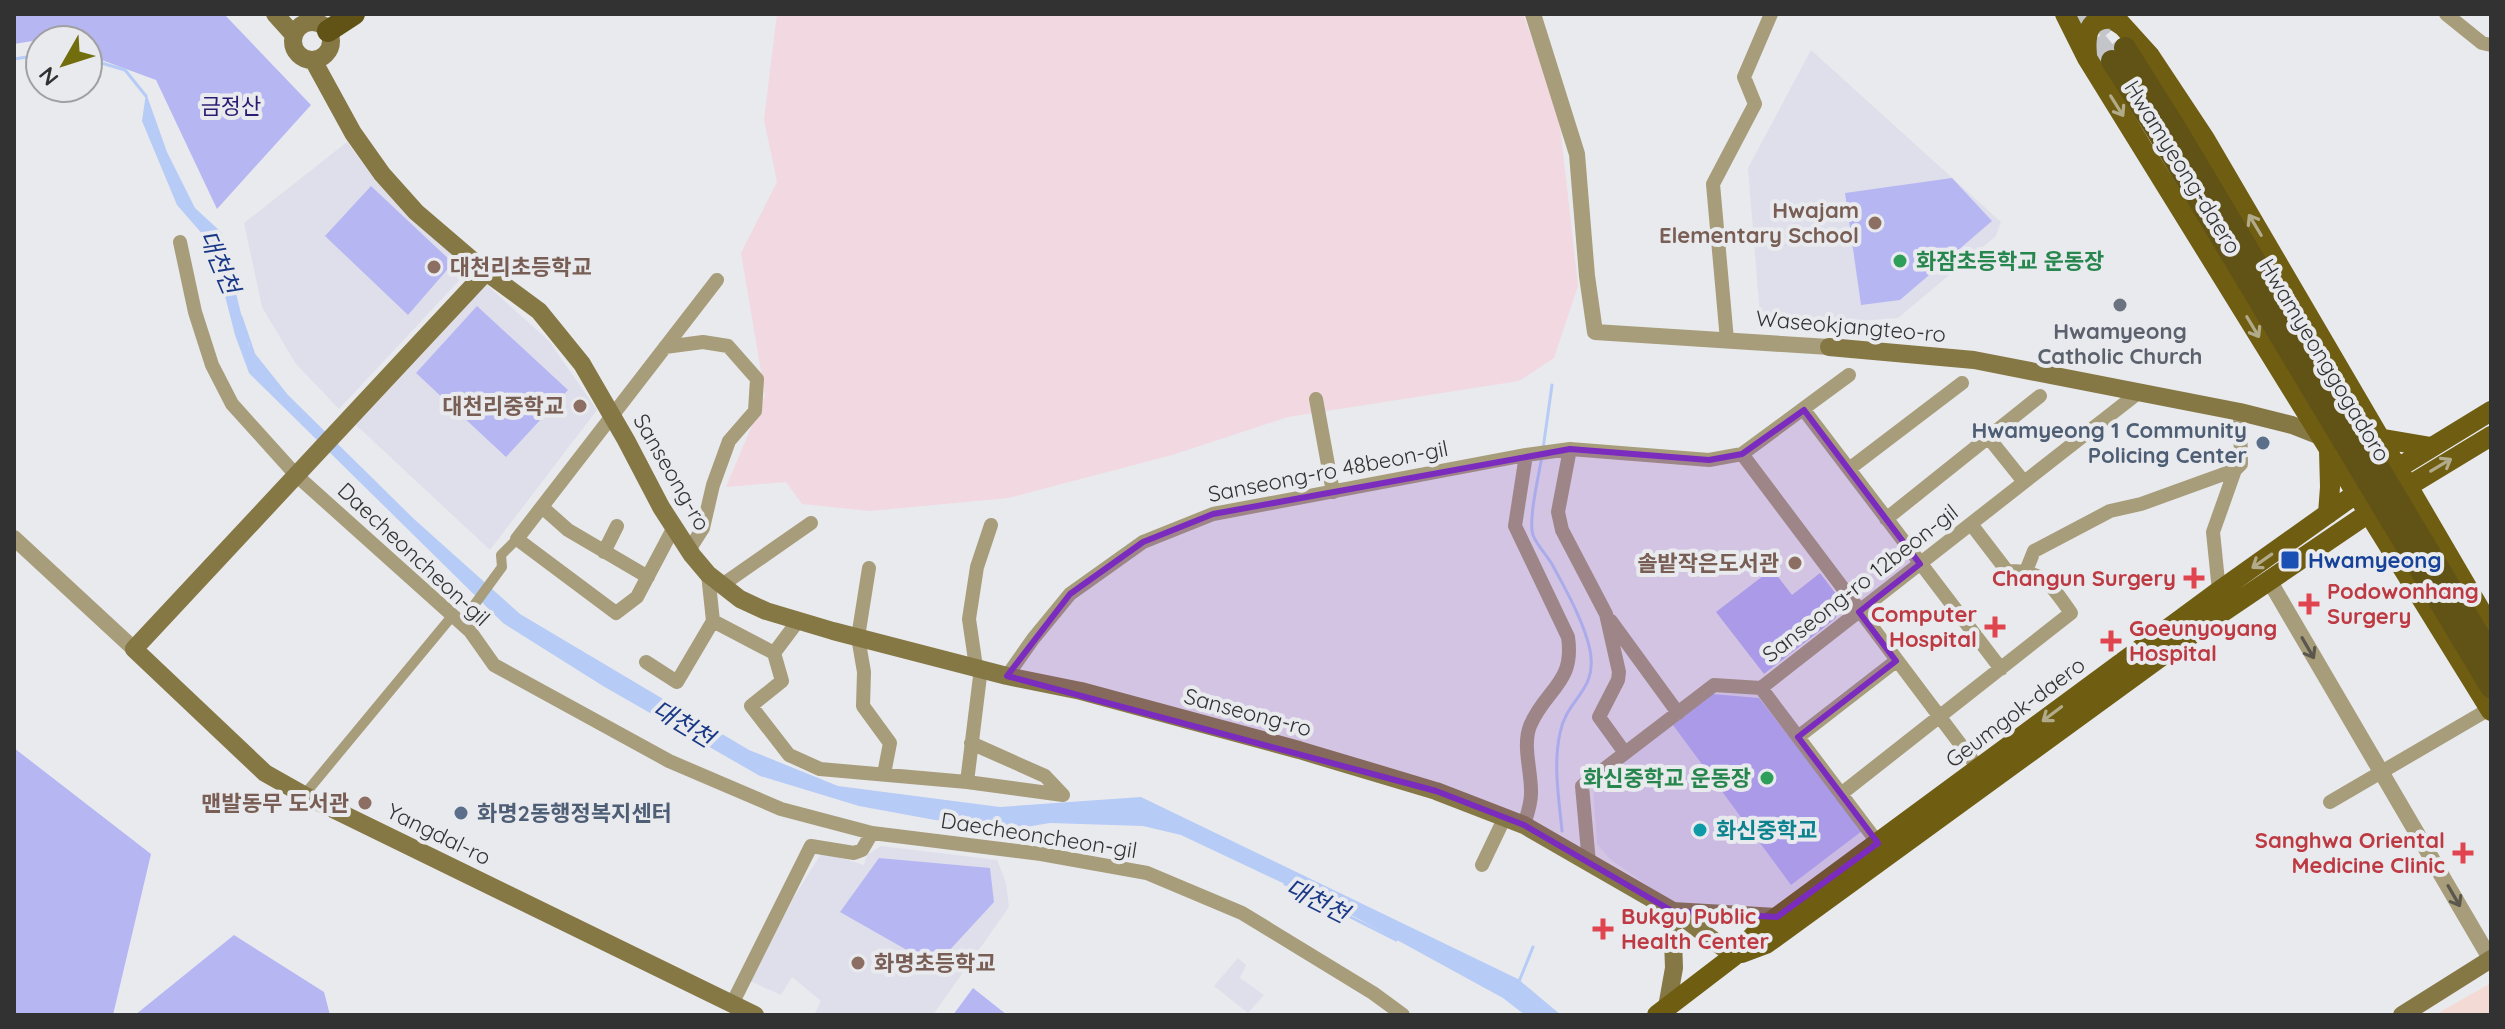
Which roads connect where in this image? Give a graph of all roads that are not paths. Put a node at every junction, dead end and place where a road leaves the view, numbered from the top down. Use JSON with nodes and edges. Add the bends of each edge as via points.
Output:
{"nodes":[{"id":1,"x":275,"y":14,"type":"edge"},
{"id":2,"x":354,"y":14,"type":"edge"},
{"id":3,"x":1533,"y":14,"type":"edge"},
{"id":4,"x":1771,"y":14,"type":"edge"},
{"id":5,"x":2065,"y":14,"type":"edge"},
{"id":6,"x":2112,"y":14,"type":"edge"},
{"id":7,"x":2446,"y":14,"type":"edge"},
{"id":8,"x":328,"y":31,"type":"junction"},
{"id":9,"x":293,"y":34,"type":"junction"},
{"id":10,"x":2491,"y":45,"type":"edge"},
{"id":11,"x":2122,"y":46,"type":"junction"},
{"id":12,"x":2087,"y":58,"type":"junction"},
{"id":13,"x":313,"y":60,"type":"junction"},
{"id":14,"x":2152,"y":107,"type":"junction"},
{"id":15,"x":2167,"y":132,"type":"junction"},
{"id":16,"x":2205,"y":139,"type":"junction"},
{"id":17,"x":2161,"y":175,"type":"junction"},
{"id":18,"x":180,"y":242,"type":"dead end"},
{"id":19,"x":486,"y":272,"type":"junction"},
{"id":20,"x":717,"y":280,"type":"dead end"},
{"id":21,"x":1727,"y":340,"type":"junction"},
{"id":22,"x":665,"y":347,"type":"junction"},
{"id":23,"x":1829,"y":347,"type":"joint"},
{"id":24,"x":1849,"y":375,"type":"dead end"},
{"id":25,"x":1962,"y":383,"type":"dead end"},
{"id":26,"x":2138,"y":393,"type":"junction"},
{"id":27,"x":2040,"y":396,"type":"dead end"},
{"id":28,"x":1316,"y":399,"type":"dead end"},
{"id":29,"x":1804,"y":410,"type":"junction"},
{"id":30,"x":2491,"y":411,"type":"edge"},
{"id":31,"x":2240,"y":412,"type":"junction"},
{"id":32,"x":612,"y":416,"type":"junction"},
{"id":33,"x":2491,"y":436,"type":"edge"},
{"id":34,"x":1988,"y":437,"type":"junction"},
{"id":35,"x":2378,"y":438,"type":"junction"},
{"id":36,"x":2324,"y":442,"type":"junction"},
{"id":37,"x":2431,"y":447,"type":"junction"},
{"id":38,"x":1570,"y":449,"type":"junction"},
{"id":39,"x":1742,"y":454,"type":"junction"},
{"id":40,"x":1526,"y":455,"type":"junction"},
{"id":41,"x":1849,"y":469,"type":"junction"},
{"id":42,"x":2235,"y":470,"type":"junction"},
{"id":43,"x":300,"y":471,"type":"junction"},
{"id":44,"x":2391,"y":471,"type":"junction"},
{"id":45,"x":2024,"y":482,"type":"junction"},
{"id":46,"x":2407,"y":487,"type":"junction"},
{"id":47,"x":1333,"y":492,"type":"junction"},
{"id":48,"x":2357,"y":493,"type":"junction"},
{"id":49,"x":542,"y":507,"type":"junction"},
{"id":50,"x":2369,"y":512,"type":"junction"},
{"id":51,"x":2328,"y":514,"type":"junction"},
{"id":52,"x":1886,"y":519,"type":"junction"},
{"id":53,"x":811,"y":523,"type":"dead end"},
{"id":54,"x":1971,"y":524,"type":"junction"},
{"id":55,"x":991,"y":525,"type":"dead end"},
{"id":56,"x":617,"y":526,"type":"dead end"},
{"id":57,"x":674,"y":527,"type":"junction"},
{"id":58,"x":14,"y":538,"type":"edge"},
{"id":59,"x":517,"y":539,"type":"junction"},
{"id":60,"x":689,"y":550,"type":"junction"},
{"id":61,"x":604,"y":552,"type":"junction"},
{"id":62,"x":1920,"y":564,"type":"junction"},
{"id":63,"x":869,"y":568,"type":"dead end"},
{"id":64,"x":2026,"y":571,"type":"junction"},
{"id":65,"x":648,"y":577,"type":"junction"},
{"id":66,"x":715,"y":580,"type":"junction"},
{"id":67,"x":2269,"y":580,"type":"junction"},
{"id":68,"x":2219,"y":591,"type":"junction"},
{"id":69,"x":1859,"y":612,"type":"junction"},
{"id":70,"x":1606,"y":614,"type":"junction"},
{"id":71,"x":460,"y":617,"type":"junction"},
{"id":72,"x":713,"y":621,"type":"junction"},
{"id":73,"x":798,"y":621,"type":"junction"},
{"id":74,"x":2491,"y":628,"type":"edge"},
{"id":75,"x":858,"y":637,"type":"junction"},
{"id":76,"x":134,"y":649,"type":"junction"},
{"id":77,"x":774,"y":653,"type":"junction"},
{"id":78,"x":2491,"y":656,"type":"edge"},
{"id":79,"x":1896,"y":661,"type":"junction"},
{"id":80,"x":646,"y":662,"type":"dead end"},
{"id":81,"x":978,"y":668,"type":"junction"},
{"id":82,"x":2001,"y":669,"type":"junction"},
{"id":83,"x":1007,"y":676,"type":"junction"},
{"id":84,"x":1761,"y":688,"type":"junction"},
{"id":85,"x":2491,"y":704,"type":"edge"},
{"id":86,"x":1678,"y":713,"type":"junction"},
{"id":87,"x":1940,"y":717,"type":"junction"},
{"id":88,"x":1798,"y":737,"type":"junction"},
{"id":89,"x":971,"y":743,"type":"junction"},
{"id":90,"x":1625,"y":753,"type":"junction"},
{"id":91,"x":1979,"y":769,"type":"junction"},
{"id":92,"x":2381,"y":773,"type":"junction"},
{"id":93,"x":884,"y":774,"type":"junction"},
{"id":94,"x":967,"y":782,"type":"junction"},
{"id":95,"x":1841,"y":794,"type":"junction"},
{"id":96,"x":304,"y":795,"type":"junction"},
{"id":97,"x":2330,"y":802,"type":"dead end"},
{"id":98,"x":1504,"y":819,"type":"junction"},
{"id":99,"x":821,"y":821,"type":"junction"},
{"id":100,"x":1524,"y":825,"type":"junction"},
{"id":101,"x":872,"y":833,"type":"junction"},
{"id":102,"x":1878,"y":843,"type":"junction"},
{"id":103,"x":811,"y":846,"type":"junction"},
{"id":104,"x":1589,"y":863,"type":"junction"},
{"id":105,"x":1482,"y":865,"type":"dead end"},
{"id":106,"x":1672,"y":911,"type":"junction"},
{"id":107,"x":1777,"y":917,"type":"junction"},
{"id":108,"x":1734,"y":956,"type":"junction"},
{"id":109,"x":2491,"y":959,"type":"edge"},
{"id":110,"x":732,"y":1004,"type":"junction"},
{"id":111,"x":1384,"y":1010,"type":"edge"},
{"id":112,"x":1662,"y":1011,"type":"edge"},
{"id":113,"x":755,"y":1015,"type":"edge"},
{"id":114,"x":1403,"y":1015,"type":"edge"},
{"id":115,"x":2402,"y":1015,"type":"edge"}],
"edges":[{"from":1,"to":9,"type":"main road"},
{"from":2,"to":8,"type":"highway"},
{"from":3,"to":21,"type":"street","name":"Waseokjangteo-ro","via":[[1577,154],[1595,332]]},
{"from":4,"to":21,"type":"street","via":[[1744,77],[1755,104],[1713,184]]},
{"from":5,"to":12,"type":"main road","name":"Hwamyeong-daero"},
{"from":6,"to":11,"type":"main road","name":"Hwamyeong-daero"},
{"from":7,"to":10,"type":"street"},
{"from":8,"to":9,"type":"main road","via":[[312,21]]},
{"from":8,"to":13,"type":"main road","via":[[329,50]]},
{"from":9,"to":13,"type":"main road","via":[[295,52]]},
{"from":11,"to":12,"type":"main road","via":[[2112,19],[2096,22],[2085,37]]},
{"from":11,"to":14,"type":"highway","name":"Hwamyeonggogadoro"},
{"from":11,"to":16,"type":"main road","name":"Hwamyeong-daero","via":[[2150,56]]},
{"from":12,"to":17,"type":"main road","name":"Hwamyeong-daero","one_way":true},
{"from":13,"to":19,"type":"main road","name":"Sanseong-ro","via":[[382,174],[416,212]]},
{"from":14,"to":15,"type":"highway","name":"Hwamyeonggogadoro"},
{"from":14,"to":16,"type":"main road"},
{"from":14,"to":17,"type":"main road"},
{"from":15,"to":78,"type":"highway","name":"Hwamyeonggogadoro","bridge":true},
{"from":15,"to":85,"type":"highway","name":"Hwamyeonggogadoro","bridge":true},
{"from":35,"to":16,"type":"main road","name":"Hwamyeong-daero","one_way":true},
{"from":17,"to":36,"type":"main road","name":"Hwamyeong-daero","one_way":true},
{"from":18,"to":43,"type":"street","name":"Daecheoncheon-gil","via":[[212,365],[232,404]]},
{"from":19,"to":32,"type":"main road","name":"Sanseong-ro","via":[[539,311],[582,364]]},
{"from":19,"to":43,"type":"main road"},
{"from":20,"to":22,"type":"street","name":"Sanseong-ro"},
{"from":21,"to":23,"type":"street","name":"Waseokjangteo-ro"},
{"from":22,"to":32,"type":"street","name":"Sanseong-ro"},
{"from":22,"to":60,"type":"street","via":[[703,342],[728,346],[757,379],[755,411],[729,441],[703,528]]},
{"from":23,"to":26,"type":"main road","name":"Waseokjangteo-ro","via":[[1974,360]]},
{"from":24,"to":29,"type":"street"},
{"from":25,"to":41,"type":"street"},
{"from":26,"to":31,"type":"main road","name":"Waseokjangteo-ro"},
{"from":26,"to":45,"type":"street","name":"Sanseong-ro 12beon-gil"},
{"from":27,"to":34,"type":"street"},
{"from":28,"to":47,"type":"street"},
{"from":29,"to":39,"type":"street"},
{"from":29,"to":41,"type":"street"},
{"from":30,"to":37,"type":"main road","name":"Geumgok-daero"},
{"from":31,"to":36,"type":"main road","name":"Waseokjangteo-ro"},
{"from":31,"to":42,"type":"street","via":[[2241,464]]},
{"from":32,"to":49,"type":"street","name":"Sanseong-ro"},
{"from":32,"to":57,"type":"main road","name":"Sanseong-ro"},
{"from":46,"to":33,"type":"main road","name":"Geumgok-daero","one_way":true},
{"from":34,"to":45,"type":"street"},
{"from":34,"to":52,"type":"street"},
{"from":35,"to":37,"type":"main road"},
{"from":35,"to":44,"type":"main road","name":"Hwamyeong-daero"},
{"from":36,"to":44,"type":"main road","name":"Waseokjangteo-ro"},
{"from":36,"to":48,"type":"main road","name":"Hwamyeong-daero"},
{"from":36,"to":51,"type":"main road"},
{"from":37,"to":44,"type":"main road","name":"Geumgok-daero"},
{"from":38,"to":39,"type":"street","name":"Sanseong-ro 48beon-gil","via":[[1709,460]]},
{"from":38,"to":40,"type":"street","name":"Sanseong-ro 48beon-gil"},
{"from":38,"to":70,"type":"street","via":[[1558,512],[1562,530]]},
{"from":39,"to":69,"type":"street"},
{"from":40,"to":47,"type":"street","name":"Sanseong-ro 48beon-gil"},
{"from":40,"to":100,"type":"street","via":[[1515,526],[1568,637],[1570,652],[1562,679],[1530,726],[1532,797]]},
{"from":41,"to":52,"type":"street"},
{"from":42,"to":64,"type":"street","via":[[2110,511],[2034,551]]},
{"from":42,"to":68,"type":"street","via":[[2213,532]]},
{"from":43,"to":71,"type":"street","name":"Daecheoncheon-gil"},
{"from":43,"to":76,"type":"main road"},
{"from":44,"to":46,"type":"main road","name":"Hwamyeong-daero"},
{"from":44,"to":48,"type":"main road","name":"Geumgok-daero"},
{"from":45,"to":54,"type":"street","name":"Sanseong-ro 12beon-gil"},
{"from":46,"to":50,"type":"main road","name":"Geumgok-daero"},
{"from":46,"to":74,"type":"main road","name":"Hwamyeong-daero"},
{"from":47,"to":83,"type":"street","name":"Sanseong-ro 48beon-gil","via":[[1213,514],[1143,542],[1070,594]]},
{"from":48,"to":50,"type":"main road","name":"Hwamyeong-daero"},
{"from":48,"to":51,"type":"main road","name":"Geumgok-daero"},
{"from":49,"to":59,"type":"street","name":"Sanseong-ro"},
{"from":49,"to":61,"type":"street"},
{"from":50,"to":67,"type":"main road","name":"Geumgok-daero"},
{"from":50,"to":85,"type":"main road","name":"Hwamyeong-daero"},
{"from":51,"to":68,"type":"main road","name":"Geumgok-daero","one_way":true},
{"from":52,"to":62,"type":"street"},
{"from":53,"to":66,"type":"street"},
{"from":54,"to":62,"type":"street","name":"Sanseong-ro 12beon-gil"},
{"from":54,"to":64,"type":"street","via":[[2007,571]]},
{"from":55,"to":81,"type":"street","via":[[977,567],[969,619]]},
{"from":56,"to":61,"type":"street"},
{"from":57,"to":60,"type":"main road","name":"Sanseong-ro"},
{"from":57,"to":65,"type":"street"},
{"from":58,"to":76,"type":"street","name":"Yangdal-ro"},
{"from":59,"to":65,"type":"street","via":[[616,613],[637,597]]},
{"from":59,"to":71,"type":"street","via":[[501,555],[502,567]]},
{"from":60,"to":66,"type":"main road","name":"Sanseong-ro"},
{"from":61,"to":65,"type":"street"},
{"from":62,"to":69,"type":"street","name":"Sanseong-ro 12beon-gil"},
{"from":62,"to":82,"type":"street"},
{"from":63,"to":75,"type":"street"},
{"from":64,"to":82,"type":"street","via":[[2048,581],[2071,613]]},
{"from":66,"to":72,"type":"street"},
{"from":66,"to":73,"type":"main road","name":"Sanseong-ro","via":[[740,599]]},
{"from":67,"to":92,"type":"street","one_way":true},
{"from":67,"to":108,"type":"main road","name":"Geumgok-daero","via":[[1766,944]]},
{"from":68,"to":91,"type":"main road","name":"Geumgok-daero","one_way":true},
{"from":69,"to":79,"type":"street"},
{"from":69,"to":84,"type":"street","name":"Sanseong-ro 12beon-gil"},
{"from":70,"to":86,"type":"street"},
{"from":70,"to":90,"type":"street","via":[[1619,672],[1599,717]]},
{"from":71,"to":96,"type":"street"},
{"from":71,"to":99,"type":"street","name":"Daecheoncheon-gil","via":[[494,665],[669,761]]},
{"from":72,"to":77,"type":"street"},
{"from":72,"to":80,"type":"street","via":[[677,682]]},
{"from":73,"to":75,"type":"main road","name":"Sanseong-ro"},
{"from":73,"to":77,"type":"street"},
{"from":75,"to":81,"type":"main road","name":"Sanseong-ro"},
{"from":75,"to":93,"type":"street","via":[[863,706],[890,743]]},
{"from":76,"to":96,"type":"main road","name":"Yangdal-ro","via":[[265,773]]},
{"from":77,"to":93,"type":"street","via":[[782,681],[751,706],[789,755],[820,769]]},
{"from":79,"to":87,"type":"street"},
{"from":79,"to":88,"type":"street"},
{"from":81,"to":83,"type":"main road","name":"Sanseong-ro"},
{"from":81,"to":89,"type":"street"},
{"from":82,"to":87,"type":"street"},
{"from":83,"to":98,"type":"main road","name":"Sanseong-ro","via":[[1299,750],[1436,791]]},
{"from":84,"to":86,"type":"street","name":"Sanseong-ro 12beon-gil","via":[[1714,685]]},
{"from":84,"to":88,"type":"street"},
{"from":85,"to":92,"type":"street"},
{"from":86,"to":90,"type":"street","name":"Sanseong-ro 12beon-gil"},
{"from":87,"to":91,"type":"street"},
{"from":87,"to":95,"type":"street"},
{"from":88,"to":95,"type":"street"},
{"from":89,"to":94,"type":"street"},
{"from":89,"to":94,"type":"street","via":[[1045,776],[1063,795]]},
{"from":90,"to":104,"type":"street","name":"Sanseong-ro 12beon-gil","via":[[1582,786]]},
{"from":91,"to":102,"type":"main road","name":"Geumgok-daero"},
{"from":92,"to":97,"type":"street"},
{"from":92,"to":109,"type":"street","one_way":true},
{"from":93,"to":94,"type":"street"},
{"from":95,"to":102,"type":"street"},
{"from":96,"to":110,"type":"main road","name":"Yangdal-ro"},
{"from":98,"to":100,"type":"main road","name":"Sanseong-ro"},
{"from":98,"to":105,"type":"street"},
{"from":99,"to":101,"type":"street","name":"Daecheoncheon-gil"},
{"from":99,"to":103,"type":"street"},
{"from":100,"to":104,"type":"main road","name":"Sanseong-ro"},
{"from":101,"to":103,"type":"street","via":[[854,853]]},
{"from":101,"to":111,"type":"street","name":"Daecheoncheon-gil","via":[[1147,873],[1242,913]]},
{"from":102,"to":107,"type":"main road","name":"Geumgok-daero"},
{"from":103,"to":110,"type":"street"},
{"from":104,"to":106,"type":"main road","name":"Sanseong-ro"},
{"from":106,"to":107,"type":"main road"},
{"from":106,"to":108,"type":"main road","name":"Sanseong-ro"},
{"from":106,"to":112,"type":"main road","via":[[1674,968]]},
{"from":107,"to":108,"type":"main road","name":"Geumgok-daero"},
{"from":108,"to":112,"type":"main road","name":"Geumgok-daero"},
{"from":109,"to":115,"type":"main road"},
{"from":110,"to":113,"type":"main road","name":"Yangdal-ro"},
{"from":111,"to":114,"type":"street","name":"Daecheoncheon-gil"}]}
